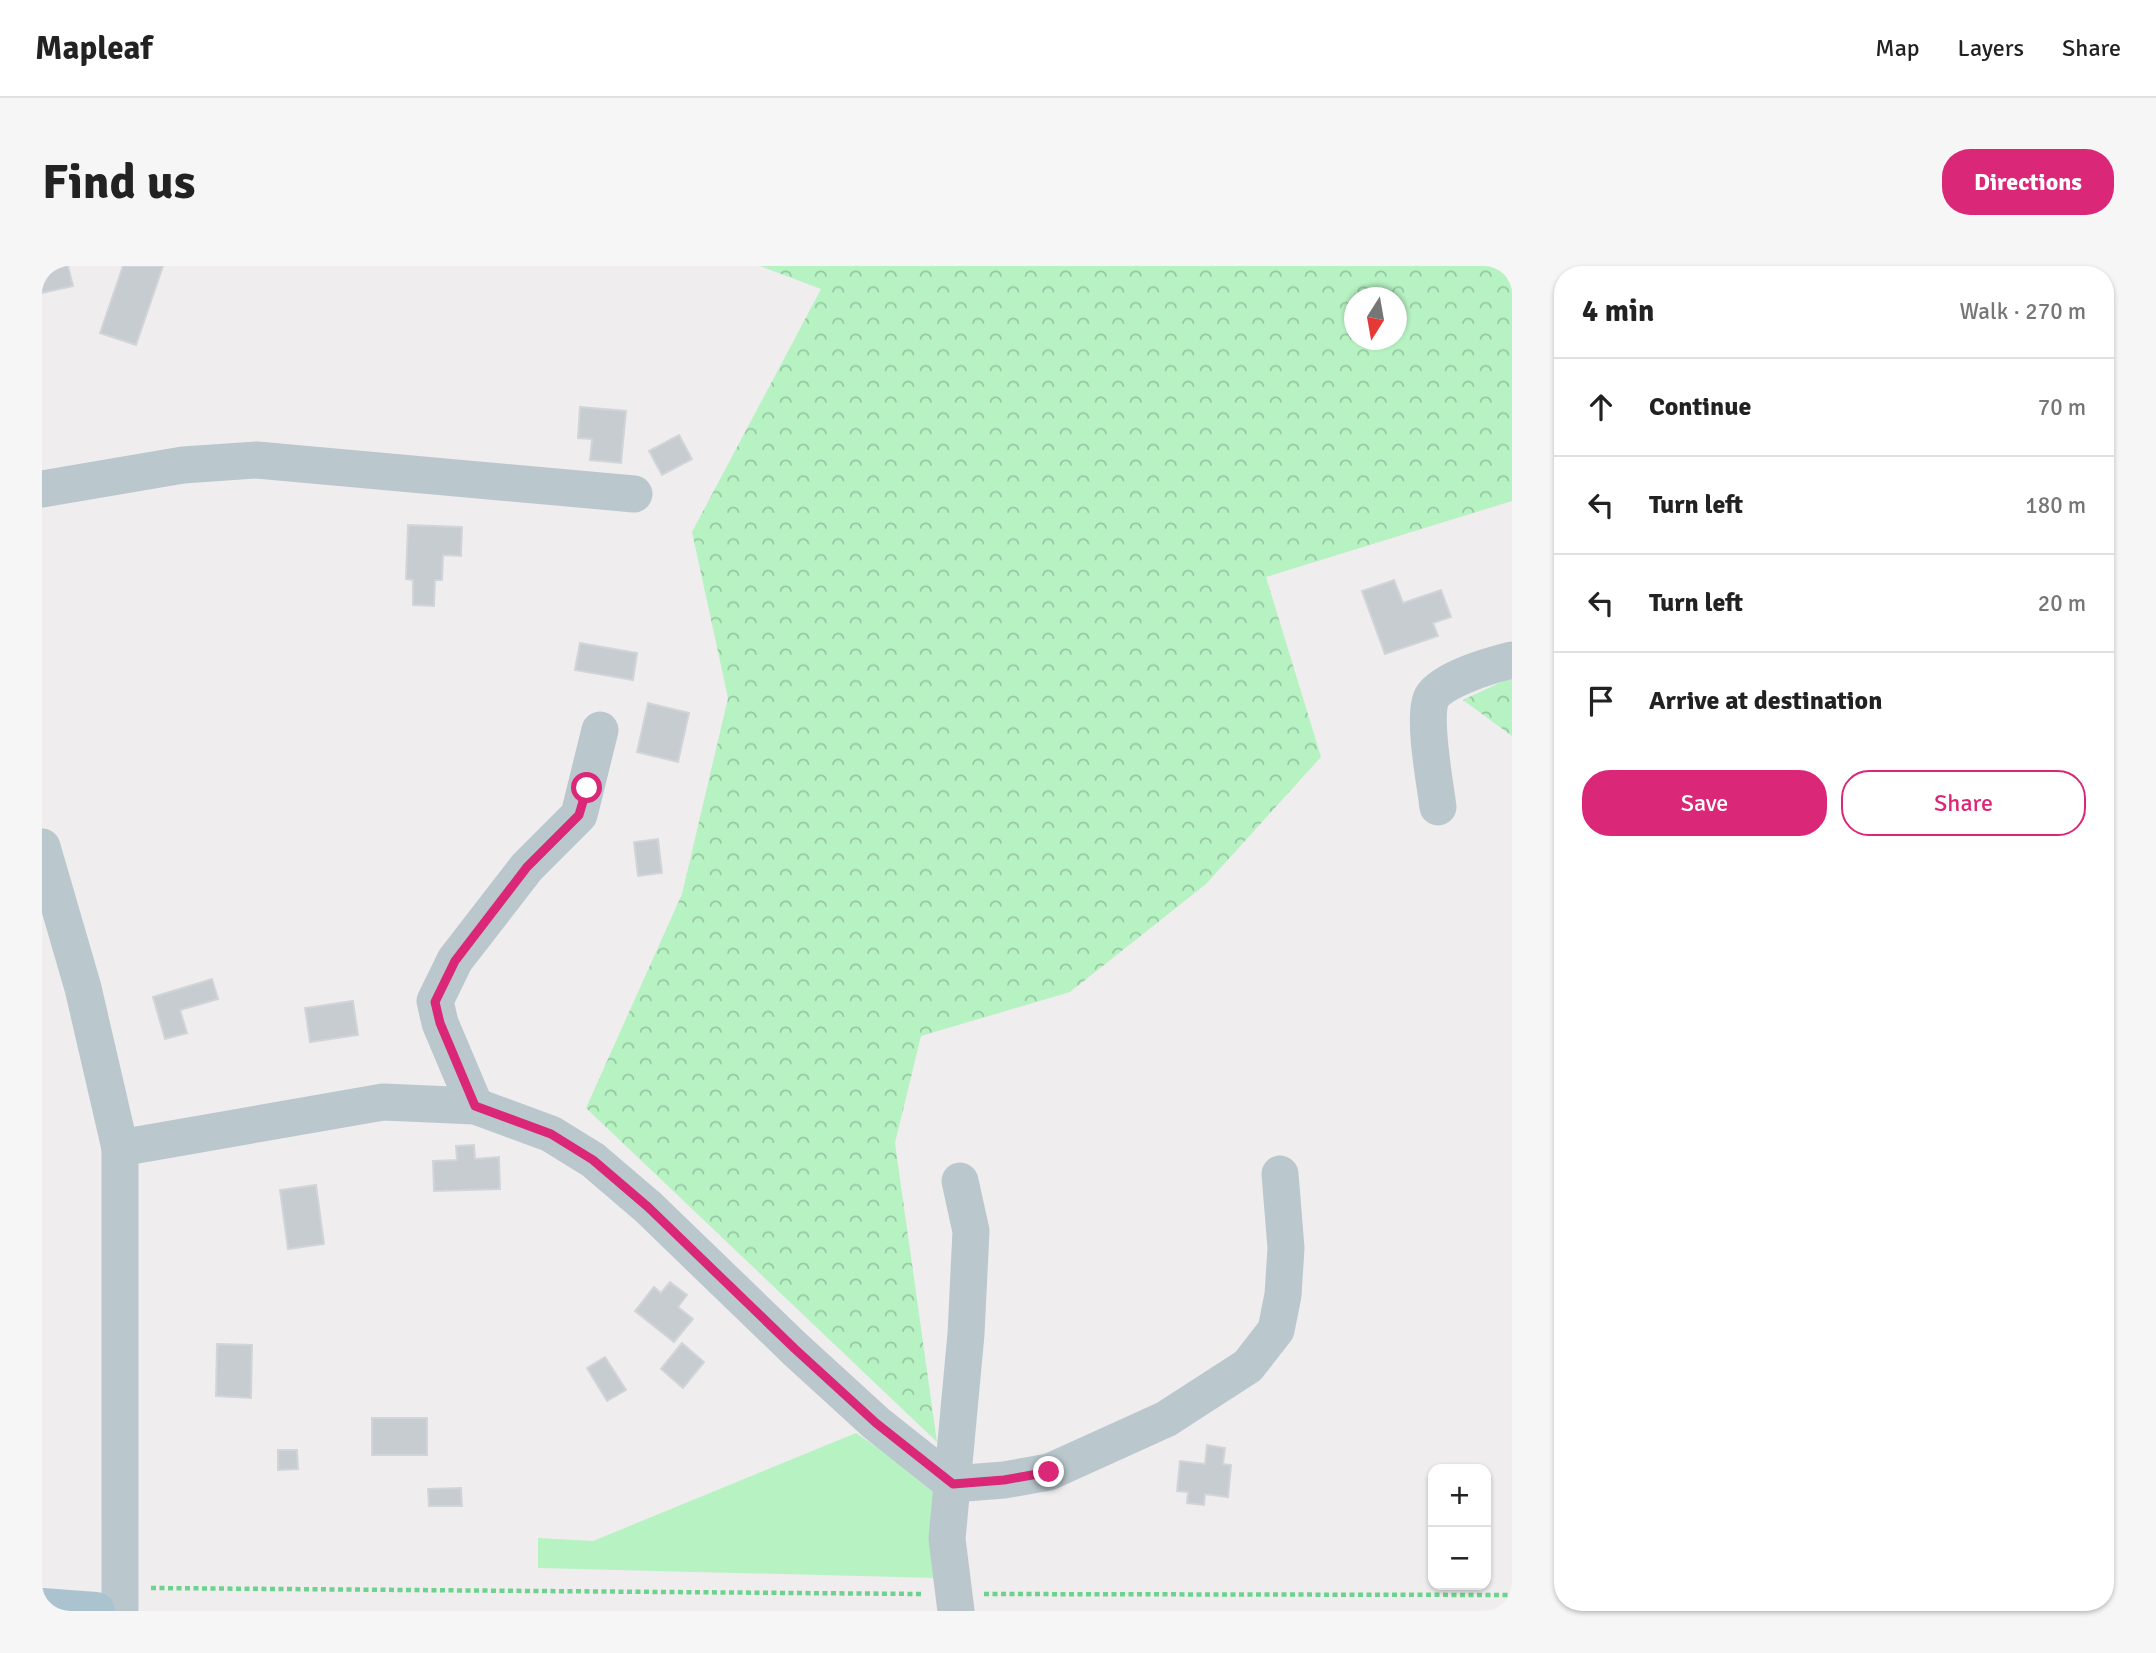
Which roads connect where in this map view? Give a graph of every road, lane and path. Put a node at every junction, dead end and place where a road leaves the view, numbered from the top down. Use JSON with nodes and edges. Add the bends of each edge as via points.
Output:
{"nodes":[{"id":1,"x":42,"y":489,"type":"edge"},
{"id":2,"x":634,"y":494,"type":"dead end"},
{"id":3,"x":1512,"y":660,"type":"edge"},
{"id":4,"x":600,"y":730,"type":"dead end"},
{"id":5,"x":1438,"y":807,"type":"dead end"},
{"id":6,"x":42,"y":847,"type":"edge"},
{"id":7,"x":475,"y":1106,"type":"junction"},
{"id":8,"x":120,"y":1148,"type":"junction"},
{"id":9,"x":1280,"y":1174,"type":"dead end"},
{"id":10,"x":960,"y":1181,"type":"dead end"},
{"id":11,"x":953,"y":1484,"type":"junction"},
{"id":12,"x":1512,"y":1595,"type":"edge"},
{"id":13,"x":955,"y":1602,"type":"edge"},
{"id":14,"x":112,"y":1603,"type":"edge"},
{"id":15,"x":42,"y":1607,"type":"edge"}],
"edges":[{"from":1,"to":2,"type":"street","via":[[183,465],[257,460]]},
{"from":3,"to":5,"type":"street","via":[[1446,684],[1432,698],[1428,714]]},
{"from":4,"to":7,"type":"street","via":[[579,815],[527,867],[455,961],[435,1002]]},
{"from":6,"to":8,"type":"street","via":[[83,988]]},
{"from":7,"to":8,"type":"street","via":[[383,1102]]},
{"from":7,"to":11,"type":"street","via":[[551,1134],[593,1160],[866,1413]]},
{"from":8,"to":14,"type":"street"},
{"from":9,"to":11,"type":"street","via":[[1286,1248],[1283,1296],[1276,1330],[1248,1366],[1166,1419],[1049,1472]]},
{"from":10,"to":11,"type":"street","via":[[971,1231],[971,1265]]},
{"from":11,"to":13,"type":"street","via":[[947,1539]]},
{"from":12,"to":13,"type":"path"},
{"from":13,"to":14,"type":"path"},
{"from":14,"to":15,"type":"main road"}]}
